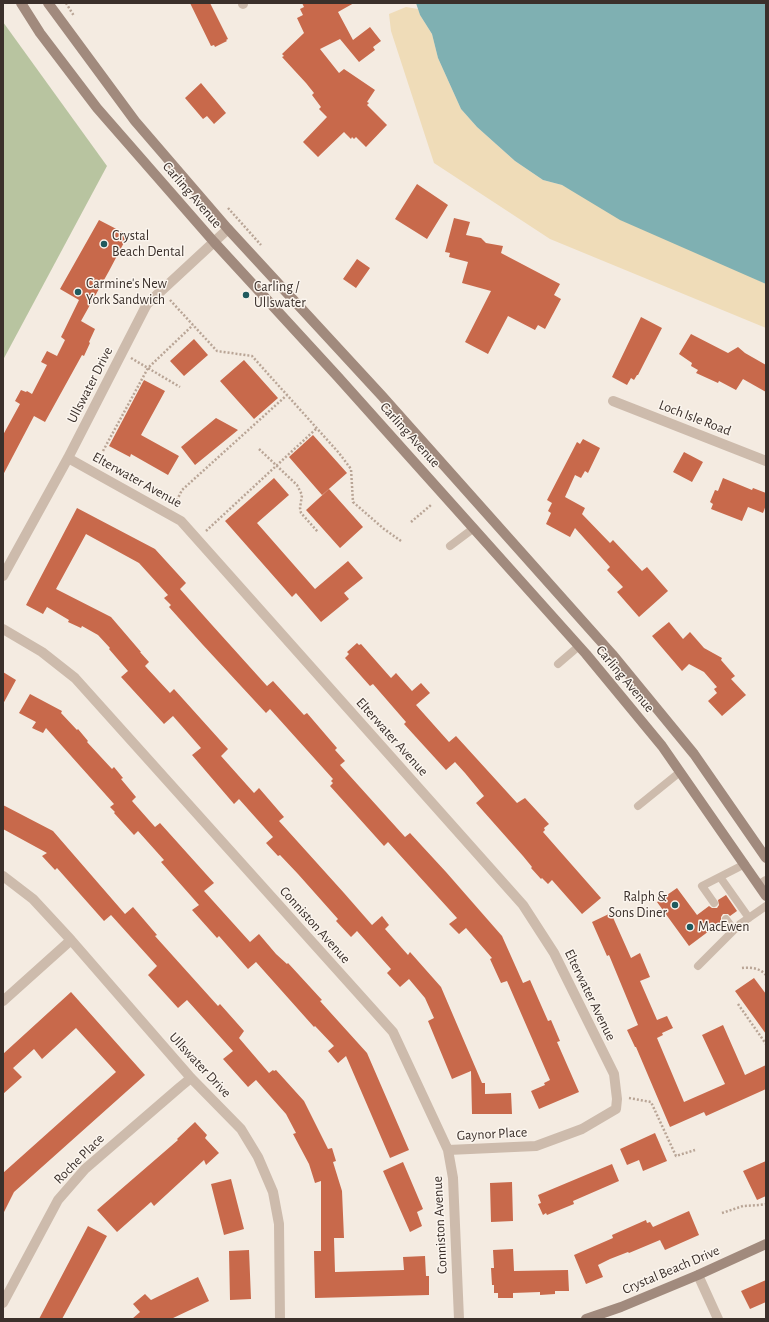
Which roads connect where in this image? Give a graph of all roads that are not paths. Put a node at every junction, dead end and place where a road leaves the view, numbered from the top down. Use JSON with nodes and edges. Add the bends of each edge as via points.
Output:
{"nodes":[{"id":1,"x":21,"y":3,"type":"edge"},
{"id":2,"x":48,"y":3,"type":"edge"},
{"id":3,"x":228,"y":229,"type":"junction"},
{"id":4,"x":214,"y":242,"type":"junction"},
{"id":5,"x":613,"y":401,"type":"dead end"},
{"id":6,"x":68,"y":458,"type":"junction"},
{"id":7,"x":766,"y":461,"type":"edge"},
{"id":8,"x":474,"y":528,"type":"junction"},
{"id":9,"x":450,"y":546,"type":"dead end"},
{"id":10,"x":3,"y":576,"type":"edge"},
{"id":11,"x":3,"y":629,"type":"edge"},
{"id":12,"x":579,"y":646,"type":"junction"},
{"id":13,"x":558,"y":664,"type":"dead end"},
{"id":14,"x":680,"y":772,"type":"junction"},
{"id":15,"x":638,"y":806,"type":"dead end"},
{"id":16,"x":766,"y":858,"type":"edge"},
{"id":17,"x":745,"y":864,"type":"junction"},
{"id":18,"x":3,"y":876,"type":"edge"},
{"id":19,"x":720,"y":877,"type":"junction"},
{"id":20,"x":763,"y":883,"type":"edge"},
{"id":21,"x":766,"y":896,"type":"edge"},
{"id":22,"x":714,"y":903,"type":"dead end"},
{"id":23,"x":766,"y":906,"type":"edge"},
{"id":24,"x":749,"y":918,"type":"junction"},
{"id":25,"x":726,"y":919,"type":"dead end"},
{"id":26,"x":734,"y":930,"type":"junction"},
{"id":27,"x":71,"y":940,"type":"junction"},
{"id":28,"x":698,"y":966,"type":"dead end"},
{"id":29,"x":3,"y":1001,"type":"edge"},
{"id":30,"x":191,"y":1078,"type":"junction"},
{"id":31,"x":617,"y":1099,"type":"joint"},
{"id":32,"x":448,"y":1150,"type":"junction"},
{"id":33,"x":766,"y":1244,"type":"edge"},
{"id":34,"x":698,"y":1275,"type":"junction"},
{"id":35,"x":3,"y":1303,"type":"edge"},
{"id":36,"x":280,"y":1319,"type":"edge"},
{"id":37,"x":459,"y":1319,"type":"edge"},
{"id":38,"x":586,"y":1319,"type":"edge"},
{"id":39,"x":718,"y":1319,"type":"edge"}],
"edges":[{"from":1,"to":4,"type":"main road","name":"Carling Avenue","via":[[40,33],[97,108]]},
{"from":2,"to":3,"type":"main road","name":"Carling Avenue","via":[[135,121]]},
{"from":3,"to":4,"type":"street","name":"Ullswater Drive"},
{"from":3,"to":16,"type":"main road","name":"Carling Avenue","via":[[382,396],[612,654],[694,754]]},
{"from":4,"to":6,"type":"street","name":"Ullswater Drive","via":[[147,304]]},
{"from":4,"to":8,"type":"main road","name":"Carling Avenue"},
{"from":5,"to":7,"type":"street","name":"Loch Isle Road"},
{"from":6,"to":10,"type":"street","name":"Ullswater Drive"},
{"from":6,"to":31,"type":"street","name":"Elterwater Avenue","via":[[181,521],[523,905],[554,953],[614,1074]]},
{"from":8,"to":9,"type":"lane"},
{"from":8,"to":12,"type":"main road","name":"Carling Avenue"},
{"from":11,"to":32,"type":"street","name":"Conniston Avenue","via":[[42,652],[75,678],[393,1032]]},
{"from":12,"to":13,"type":"lane"},
{"from":12,"to":14,"type":"main road","name":"Carling Avenue","via":[[662,746]]},
{"from":14,"to":15,"type":"lane"},
{"from":14,"to":17,"type":"main road","name":"Carling Avenue"},
{"from":17,"to":19,"type":"lane"},
{"from":17,"to":20,"type":"main road","name":"Carling Avenue"},
{"from":18,"to":27,"type":"street","name":"Ullswater Drive","via":[[33,899]]},
{"from":19,"to":22,"type":"lane","via":[[702,886]]},
{"from":19,"to":24,"type":"lane"},
{"from":20,"to":21,"type":"main road","name":"Carling Avenue"},
{"from":23,"to":24,"type":"lane"},
{"from":24,"to":26,"type":"lane"},
{"from":25,"to":26,"type":"lane"},
{"from":26,"to":28,"type":"lane"},
{"from":27,"to":29,"type":"street"},
{"from":27,"to":30,"type":"street","name":"Ullswater Drive"},
{"from":30,"to":35,"type":"street","name":"Roche Place","via":[[85,1169],[58,1200]]},
{"from":30,"to":36,"type":"street","name":"Ullswater Drive","via":[[241,1129],[258,1158],[272,1192],[279,1224]]},
{"from":31,"to":32,"type":"street","name":"Gaynor Place","via":[[616,1109],[582,1129],[536,1146]]},
{"from":32,"to":37,"type":"street","name":"Conniston Avenue","via":[[453,1178]]},
{"from":33,"to":34,"type":"main road","name":"Crystal Beach Drive"},
{"from":34,"to":38,"type":"main road","name":"Crystal Beach Drive"},
{"from":34,"to":39,"type":"street"}]}
